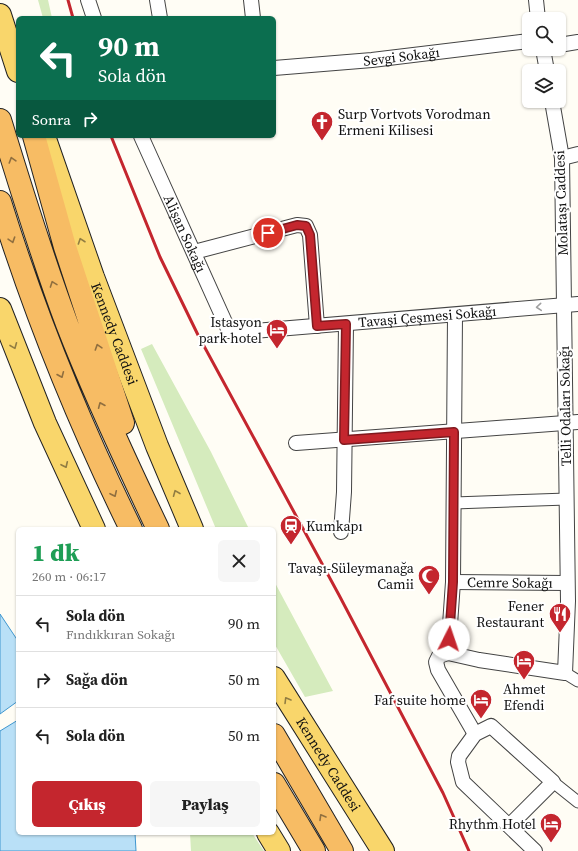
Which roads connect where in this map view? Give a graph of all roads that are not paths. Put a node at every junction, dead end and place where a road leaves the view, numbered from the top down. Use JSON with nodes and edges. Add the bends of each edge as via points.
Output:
{"nodes":[{"id":1,"x":88,"y":0,"type":"edge"},
{"id":2,"x":157,"y":0,"type":"edge"},
{"id":3,"x":251,"y":0,"type":"edge"},
{"id":4,"x":536,"y":0,"type":"edge"},
{"id":5,"x":537,"y":12,"type":"edge"},
{"id":6,"x":0,"y":15,"type":"edge"},
{"id":7,"x":93,"y":16,"type":"edge"},
{"id":8,"x":160,"y":16,"type":"edge"},
{"id":9,"x":253,"y":16,"type":"edge"},
{"id":10,"x":522,"y":42,"type":"edge"},
{"id":11,"x":578,"y":42,"type":"edge"},
{"id":12,"x":566,"y":44,"type":"edge"},
{"id":13,"x":16,"y":65,"type":"edge"},
{"id":14,"x":276,"y":68,"type":"edge"},
{"id":15,"x":553,"y":108,"type":"edge"},
{"id":16,"x":0,"y":120,"type":"edge"},
{"id":17,"x":35,"y":138,"type":"edge"},
{"id":18,"x":45,"y":138,"type":"edge"},
{"id":19,"x":142,"y":138,"type":"edge"},
{"id":20,"x":578,"y":154,"type":"edge"},
{"id":21,"x":562,"y":158,"type":"junction"},
{"id":22,"x":0,"y":202,"type":"edge"},
{"id":23,"x":194,"y":252,"type":"junction"},
{"id":24,"x":578,"y":304,"type":"edge"},
{"id":25,"x":564,"y":306,"type":"junction"},
{"id":26,"x":0,"y":309,"type":"edge"},
{"id":27,"x":455,"y":315,"type":"junction"},
{"id":28,"x":346,"y":324,"type":"junction"},
{"id":29,"x":317,"y":326,"type":"junction"},
{"id":30,"x":229,"y":331,"type":"joint"},
{"id":31,"x":572,"y":422,"type":"edge"},
{"id":32,"x":454,"y":432,"type":"junction"},
{"id":33,"x":344,"y":440,"type":"junction"},
{"id":34,"x":296,"y":443,"type":"dead end"},
{"id":35,"x":567,"y":499,"type":"junction"},
{"id":36,"x":454,"y":504,"type":"junction"},
{"id":37,"x":93,"y":527,"type":"edge"},
{"id":38,"x":130,"y":527,"type":"edge"},
{"id":39,"x":157,"y":527,"type":"edge"},
{"id":40,"x":161,"y":527,"type":"edge"},
{"id":41,"x":191,"y":527,"type":"edge"},
{"id":42,"x":341,"y":532,"type":"dead end"},
{"id":43,"x":453,"y":582,"type":"junction"},
{"id":44,"x":567,"y":583,"type":"junction"},
{"id":45,"x":573,"y":600,"type":"edge"},
{"id":46,"x":448,"y":653,"type":"junction"},
{"id":47,"x":565,"y":673,"type":"junction"},
{"id":48,"x":578,"y":680,"type":"edge"},
{"id":49,"x":276,"y":681,"type":"edge"},
{"id":50,"x":475,"y":734,"type":"junction"},
{"id":51,"x":276,"y":738,"type":"edge"},
{"id":52,"x":554,"y":782,"type":"junction"},
{"id":53,"x":276,"y":787,"type":"edge"},
{"id":54,"x":578,"y":802,"type":"edge"},
{"id":55,"x":509,"y":826,"type":"junction"},
{"id":56,"x":269,"y":835,"type":"edge"},
{"id":57,"x":279,"y":851,"type":"edge"},
{"id":58,"x":314,"y":851,"type":"edge"},
{"id":59,"x":342,"y":851,"type":"edge"},
{"id":60,"x":383,"y":851,"type":"edge"},
{"id":61,"x":535,"y":851,"type":"edge"}],
"edges":[{"from":1,"to":7,"type":"street"},
{"from":2,"to":8,"type":"street"},
{"from":3,"to":9,"type":"street"},
{"from":4,"to":5,"type":"street"},
{"from":6,"to":13,"type":"main road"},
{"from":10,"to":14,"type":"street","name":"Sevgi Sokağı","via":[[372,60]]},
{"from":11,"to":12,"type":"street"},
{"from":15,"to":21,"type":"street","name":"Molataşı Caddesi"},
{"from":39,"to":16,"type":"highway","one_way":true,"via":[[114,435],[68,325]]},
{"from":40,"to":17,"type":"highway","one_way":true,"via":[[65,247]]},
{"from":41,"to":18,"type":"main road","name":"Kennedy Caddesi","one_way":true,"via":[[93,277]]},
{"from":19,"to":23,"type":"street","name":"Alişan Sokağı"},
{"from":20,"to":21,"type":"street"},
{"from":21,"to":25,"type":"street","name":"Molataşı Caddesi"},
{"from":22,"to":38,"type":"highway","one_way":true,"via":[[57,365]]},
{"from":23,"to":29,"type":"street","via":[[297,225],[306,226],[310,235]]},
{"from":23,"to":30,"type":"street","name":"Alişan Sokağı"},
{"from":24,"to":25,"type":"street","name":"Tavaşi Çeşmesi Sokağı"},
{"from":25,"to":27,"type":"street","name":"Tavaşi Çeşmesi Sokağı","one_way":true},
{"from":25,"to":31,"type":"street","name":"Telli Odaları Sokağı"},
{"from":26,"to":37,"type":"main road","one_way":true,"via":[[45,423]]},
{"from":27,"to":28,"type":"street","name":"Tavaşi Çeşmesi Sokağı"},
{"from":27,"to":32,"type":"street"},
{"from":28,"to":29,"type":"street","name":"Tavaşi Çeşmesi Sokağı"},
{"from":28,"to":33,"type":"street"},
{"from":29,"to":30,"type":"street","name":"Tavaşi Çeşmesi Sokağı"},
{"from":31,"to":32,"type":"street"},
{"from":31,"to":35,"type":"street","name":"Telli Odaları Sokağı"},
{"from":32,"to":33,"type":"street"},
{"from":32,"to":36,"type":"street"},
{"from":33,"to":34,"type":"street"},
{"from":33,"to":42,"type":"street"},
{"from":35,"to":36,"type":"street"},
{"from":35,"to":44,"type":"street","name":"Telli Odaları Sokağı"},
{"from":36,"to":43,"type":"street"},
{"from":43,"to":44,"type":"street","name":"Cemre Sokağı"},
{"from":43,"to":46,"type":"street"},
{"from":44,"to":45,"type":"street","name":"Telli Odaları Sokağı"},
{"from":45,"to":47,"type":"street","name":"Telli Odaları Sokağı"},
{"from":46,"to":47,"type":"street"},
{"from":46,"to":50,"type":"street","via":[[439,656],[436,662],[438,670]]},
{"from":47,"to":48,"type":"street"},
{"from":60,"to":49,"type":"main road","name":"Kennedy Caddesi","one_way":true},
{"from":50,"to":52,"type":"street","via":[[491,726]]},
{"from":50,"to":55,"type":"street","via":[[459,756],[463,782]]},
{"from":59,"to":51,"type":"highway","one_way":true},
{"from":52,"to":54,"type":"street"},
{"from":52,"to":55,"type":"street"},
{"from":53,"to":58,"type":"highway"},
{"from":55,"to":61,"type":"street"},
{"from":56,"to":57,"type":"main road"}]}
